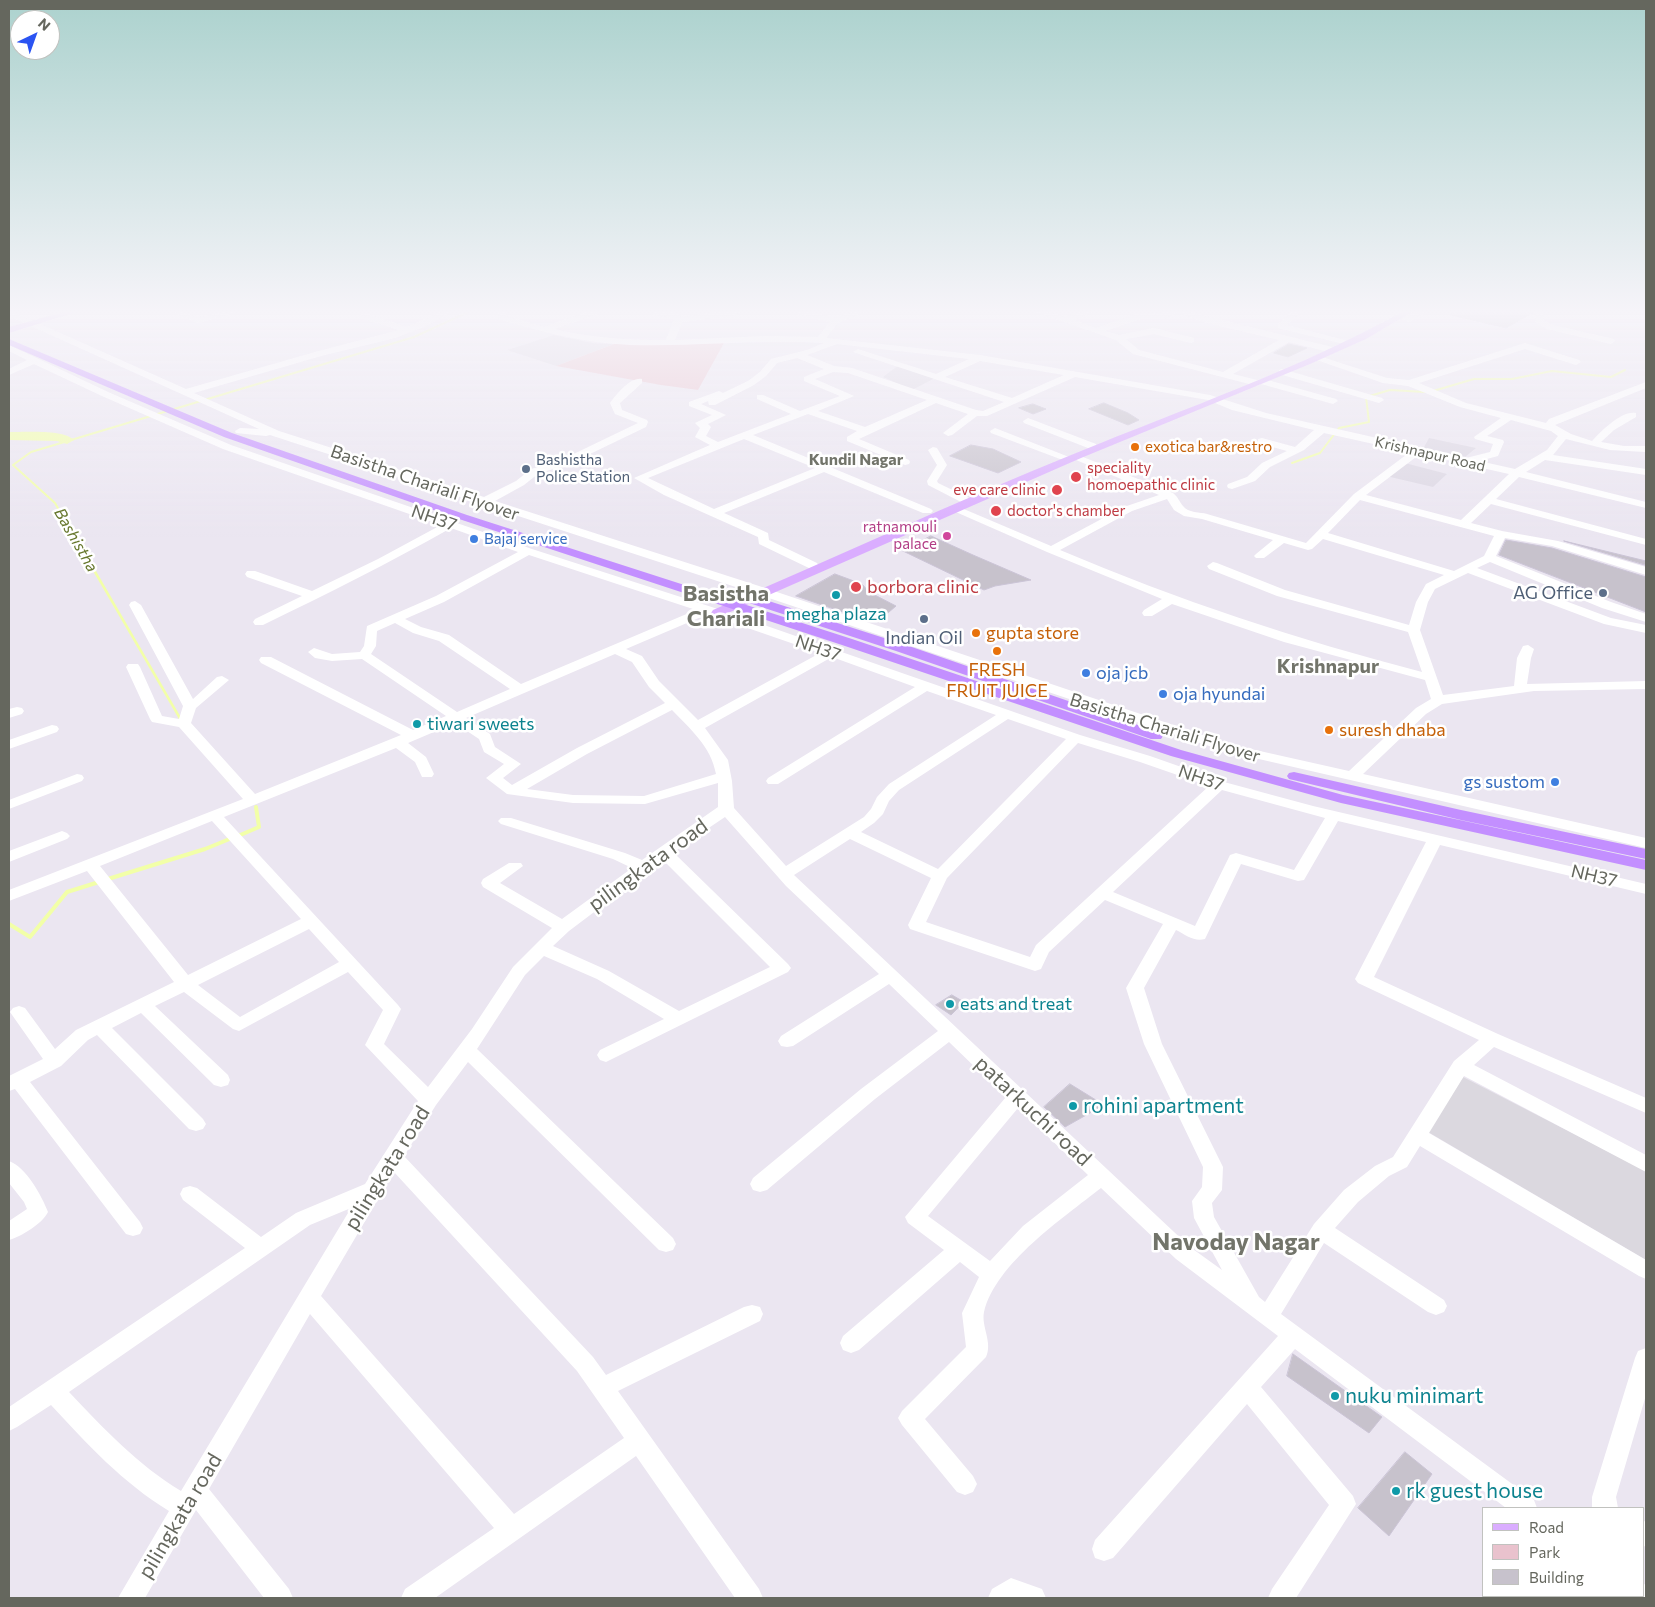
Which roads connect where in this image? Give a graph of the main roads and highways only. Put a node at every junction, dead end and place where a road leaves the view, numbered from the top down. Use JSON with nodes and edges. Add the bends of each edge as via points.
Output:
{"nodes":[{"id":1,"x":114,"y":387,"type":"edge"},
{"id":2,"x":136,"y":387,"type":"edge"},
{"id":3,"x":1243,"y":387,"type":"edge"},
{"id":4,"x":1212,"y":399,"type":"junction"},
{"id":5,"x":283,"y":450,"type":"junction"},
{"id":6,"x":1069,"y":457,"type":"junction"},
{"id":7,"x":758,"y":591,"type":"junction"},
{"id":8,"x":712,"y":612,"type":"road end"},
{"id":9,"x":1646,"y":854,"type":"edge"},
{"id":10,"x":1646,"y":865,"type":"edge"}],
"edges":[{"from":1,"to":5,"type":"highway","name":"Basistha Chariali Flyover","via":[[228,435]]},
{"from":2,"to":5,"type":"highway","name":"Basistha Chariali Flyover"},
{"from":3,"to":4,"type":"main road"},
{"from":4,"to":6,"type":"main road"},
{"from":4,"to":6,"type":"main road"},
{"from":5,"to":9,"type":"highway","name":"Basistha Chariali Flyover","via":[[901,648],[1221,757],[1360,792]]},
{"from":5,"to":10,"type":"highway","name":"Basistha Chariali Flyover","via":[[463,517],[1176,753],[1341,799]]},
{"from":6,"to":7,"type":"main road"},
{"from":6,"to":7,"type":"main road","via":[[955,509]]},
{"from":7,"to":8,"type":"main road"}]}
